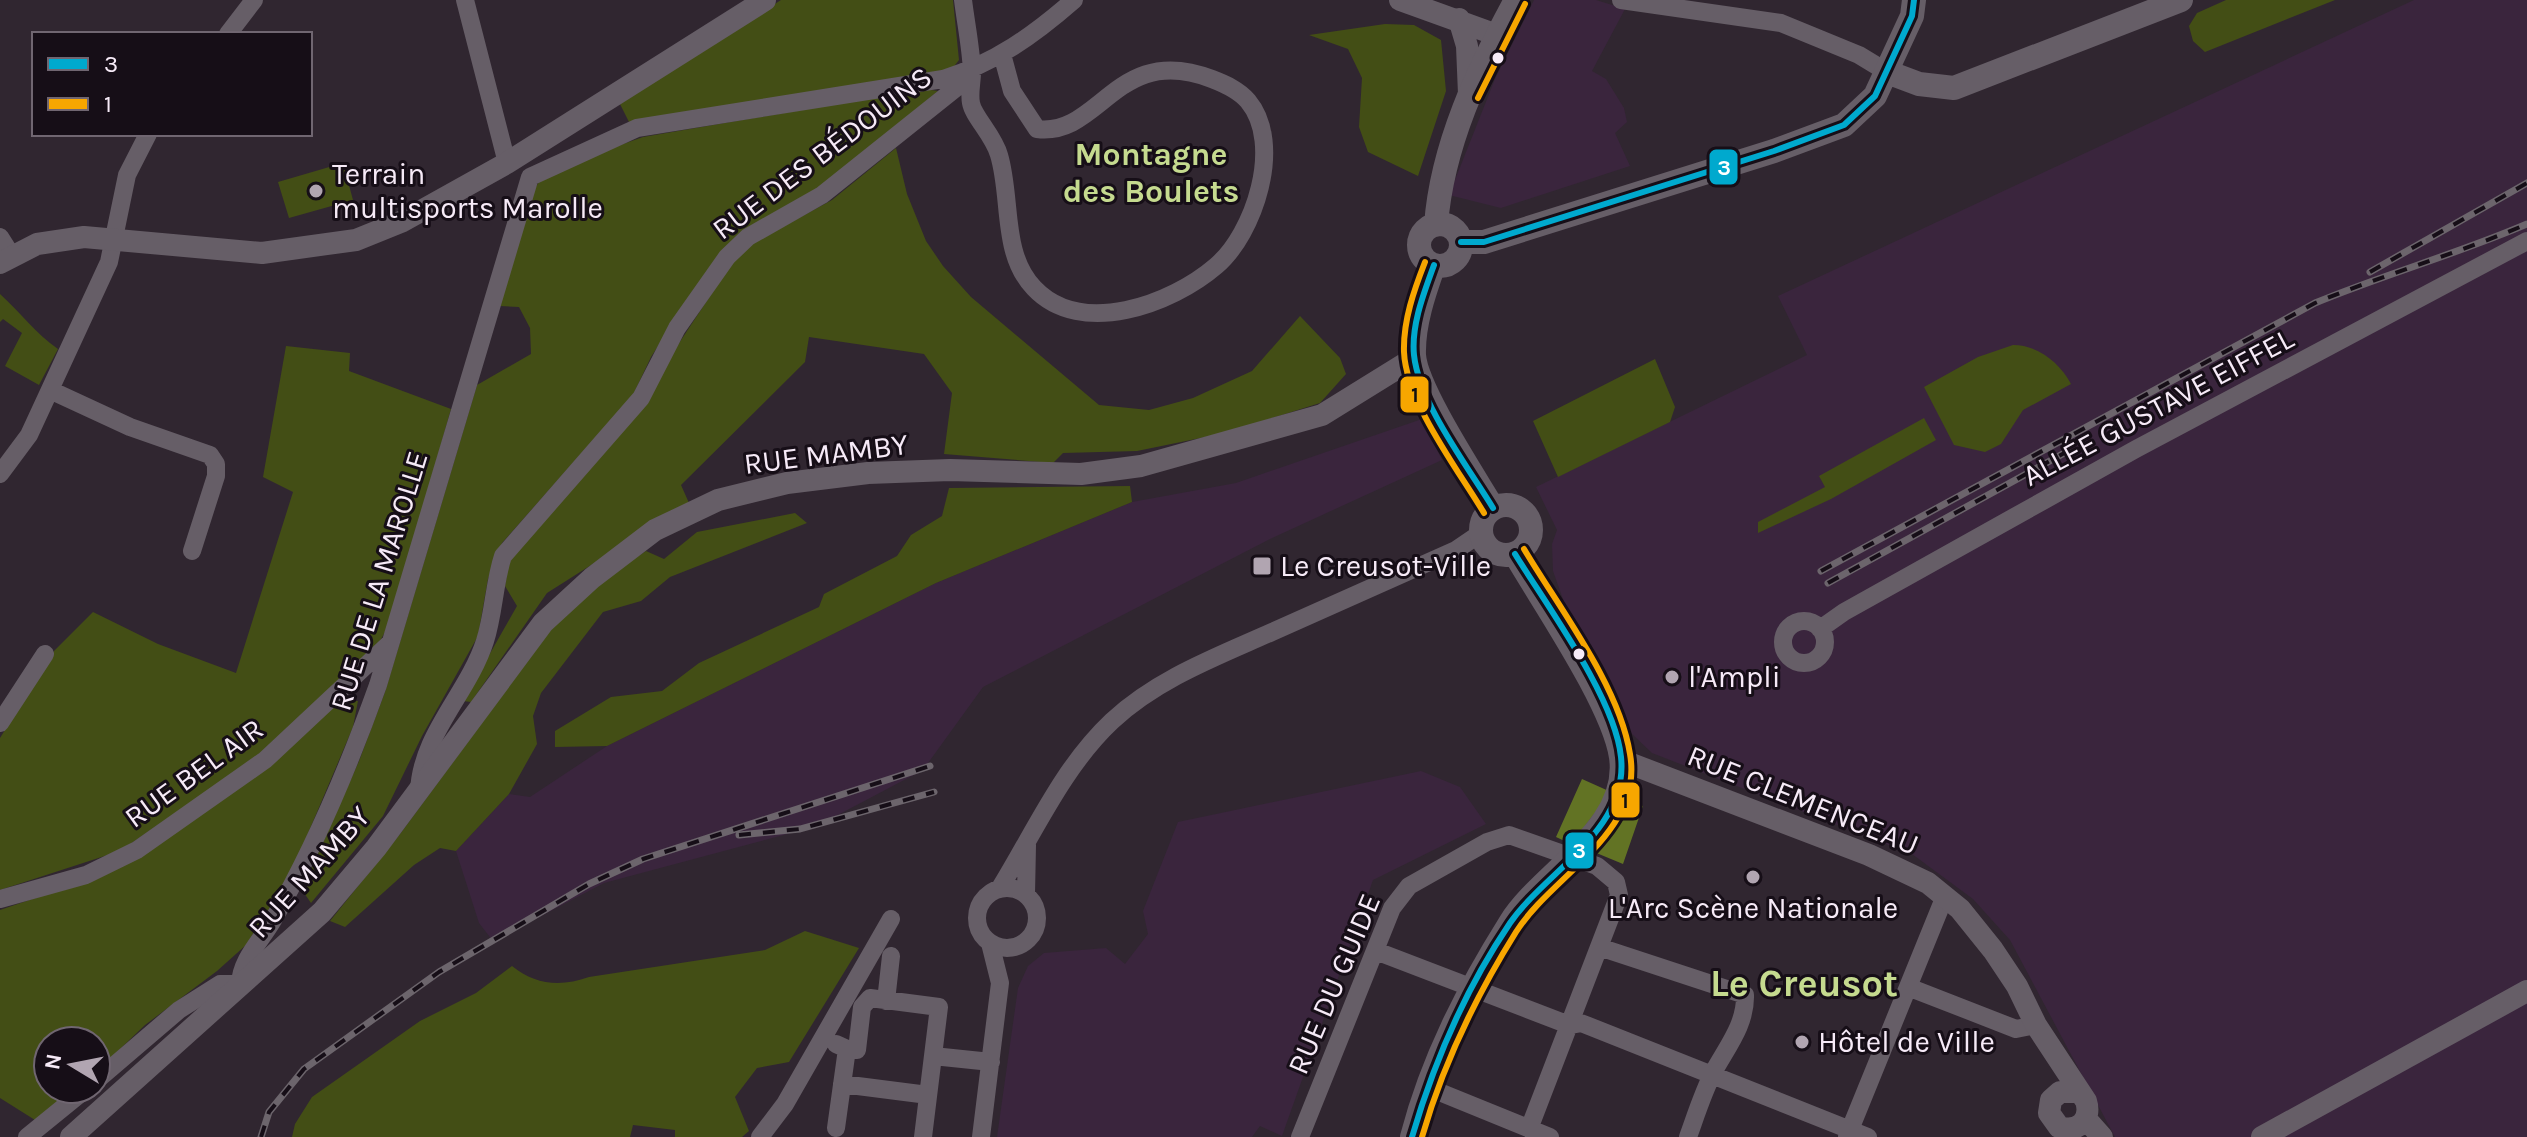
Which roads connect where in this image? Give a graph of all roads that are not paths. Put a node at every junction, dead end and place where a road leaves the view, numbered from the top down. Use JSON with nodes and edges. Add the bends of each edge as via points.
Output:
{"nodes":[{"id":1,"x":254,"y":0,"type":"edge"},
{"id":2,"x":465,"y":0,"type":"edge"},
{"id":3,"x":765,"y":0,"type":"edge"},
{"id":4,"x":963,"y":0,"type":"edge"},
{"id":5,"x":1074,"y":0,"type":"edge"},
{"id":6,"x":1400,"y":0,"type":"edge"},
{"id":7,"x":1516,"y":0,"type":"edge"},
{"id":8,"x":1621,"y":0,"type":"edge"},
{"id":9,"x":1914,"y":0,"type":"edge"},
{"id":10,"x":2181,"y":0,"type":"edge"},
{"id":11,"x":1459,"y":19,"type":"junction"},
{"id":12,"x":230,"y":32,"type":"edge"},
{"id":13,"x":1497,"y":35,"type":"junction"},
{"id":14,"x":1002,"y":54,"type":"junction"},
{"id":15,"x":972,"y":70,"type":"junction"},
{"id":16,"x":1887,"y":72,"type":"junction"},
{"id":17,"x":1469,"y":94,"type":"junction"},
{"id":18,"x":147,"y":136,"type":"edge"},
{"id":19,"x":507,"y":163,"type":"junction"},
{"id":20,"x":1436,"y":225,"type":"junction"},
{"id":21,"x":115,"y":239,"type":"junction"},
{"id":22,"x":2527,"y":241,"type":"edge"},
{"id":23,"x":1461,"y":242,"type":"junction"},
{"id":24,"x":4,"y":252,"type":"edge"},
{"id":25,"x":1434,"y":265,"type":"junction"},
{"id":26,"x":1414,"y":358,"type":"junction"},
{"id":27,"x":50,"y":390,"type":"junction"},
{"id":28,"x":0,"y":474,"type":"edge"},
{"id":29,"x":1490,"y":502,"type":"junction"},
{"id":30,"x":1481,"y":533,"type":"junction"},
{"id":31,"x":192,"y":551,"type":"dead end"},
{"id":32,"x":1515,"y":554,"type":"junction"},
{"id":33,"x":1820,"y":629,"type":"dead end"},
{"id":34,"x":392,"y":641,"type":"junction"},
{"id":35,"x":45,"y":654,"type":"dead end"},
{"id":36,"x":0,"y":723,"type":"edge"},
{"id":37,"x":1621,"y":760,"type":"junction"},
{"id":38,"x":419,"y":792,"type":"junction"},
{"id":39,"x":1027,"y":845,"type":"junction"},
{"id":40,"x":1571,"y":856,"type":"junction"},
{"id":41,"x":1000,"y":888,"type":"junction"},
{"id":42,"x":1026,"y":894,"type":"junction"},
{"id":43,"x":1945,"y":896,"type":"junction"},
{"id":44,"x":0,"y":899,"type":"edge"},
{"id":45,"x":891,"y":919,"type":"dead end"},
{"id":46,"x":990,"y":943,"type":"junction"},
{"id":47,"x":1018,"y":946,"type":"junction"},
{"id":48,"x":1599,"y":947,"type":"junction"},
{"id":49,"x":1376,"y":951,"type":"junction"},
{"id":50,"x":891,"y":956,"type":"dead end"},
{"id":51,"x":1000,"y":978,"type":"junction"},
{"id":52,"x":240,"y":984,"type":"junction"},
{"id":53,"x":1908,"y":987,"type":"junction"},
{"id":54,"x":1472,"y":988,"type":"junction"},
{"id":55,"x":2527,"y":991,"type":"edge"},
{"id":56,"x":886,"y":1001,"type":"junction"},
{"id":57,"x":1569,"y":1025,"type":"junction"},
{"id":58,"x":2036,"y":1025,"type":"junction"},
{"id":59,"x":823,"y":1037,"type":"junction"},
{"id":60,"x":847,"y":1049,"type":"junction"},
{"id":61,"x":933,"y":1056,"type":"junction"},
{"id":62,"x":991,"y":1062,"type":"junction"},
{"id":63,"x":112,"y":1067,"type":"edge"},
{"id":64,"x":1710,"y":1081,"type":"junction"},
{"id":65,"x":842,"y":1084,"type":"junction"},
{"id":66,"x":1427,"y":1087,"type":"junction"},
{"id":67,"x":2066,"y":1094,"type":"junction"},
{"id":68,"x":928,"y":1095,"type":"junction"},
{"id":69,"x":66,"y":1105,"type":"edge"},
{"id":70,"x":836,"y":1128,"type":"dead end"},
{"id":71,"x":1529,"y":1129,"type":"junction"},
{"id":72,"x":2066,"y":1129,"type":"edge"},
{"id":73,"x":1850,"y":1135,"type":"edge"},
{"id":74,"x":27,"y":1137,"type":"edge"},
{"id":75,"x":71,"y":1137,"type":"edge"},
{"id":76,"x":761,"y":1137,"type":"edge"},
{"id":77,"x":923,"y":1137,"type":"edge"},
{"id":78,"x":981,"y":1137,"type":"edge"},
{"id":79,"x":1300,"y":1137,"type":"edge"},
{"id":80,"x":1412,"y":1137,"type":"edge"},
{"id":81,"x":1550,"y":1137,"type":"edge"},
{"id":82,"x":1688,"y":1137,"type":"edge"},
{"id":83,"x":2102,"y":1137,"type":"edge"},
{"id":84,"x":2262,"y":1137,"type":"edge"}],
"edges":[{"from":1,"to":12,"type":"street"},
{"from":2,"to":19,"type":"street"},
{"from":3,"to":19,"type":"street"},
{"from":4,"to":15,"type":"street","name":"RUE DES BÉDOUINS"},
{"from":5,"to":14,"type":"street"},
{"from":6,"to":11,"type":"street"},
{"from":7,"to":13,"type":"main road"},
{"from":8,"to":16,"type":"street","via":[[1781,23]]},
{"from":9,"to":16,"type":"main road"},
{"from":10,"to":16,"type":"main road","via":[[1954,88],[1919,84]]},
{"from":11,"to":13,"type":"street"},
{"from":11,"to":17,"type":"street","via":[[1467,46]]},
{"from":13,"to":17,"type":"main road"},
{"from":14,"to":15,"type":"street"},
{"from":14,"to":15,"type":"street","via":[[1012,91],[1037,129],[1055,131],[1071,125],[1136,77],[1161,71],[1210,78],[1240,93],[1257,114],[1263,158],[1253,211],[1231,251],[1216,267],[1153,302],[1098,312],[1051,303],[1031,286],[1013,252],[1000,158],[992,134],[971,104]]},
{"from":15,"to":34,"type":"street","name":"RUE DE LA MAROLLE","via":[[637,128],[530,177]]},
{"from":15,"to":38,"type":"street","name":"RUE DES BÉDOUINS","via":[[822,195],[748,237],[727,257],[677,328],[641,398],[503,556],[486,639],[420,766]]},
{"from":16,"to":23,"type":"main road","via":[[1860,114],[1821,135],[1484,242]]},
{"from":17,"to":20,"type":"main road","via":[[1437,193]]},
{"from":18,"to":21,"type":"street","via":[[127,175]]},
{"from":19,"to":21,"type":"street","via":[[403,221],[327,247],[262,253]]},
{"from":20,"to":23,"type":"main road","via":[[1455,230]]},
{"from":20,"to":25,"type":"main road","via":[[1424,232],[1419,245],[1423,258]]},
{"from":21,"to":24,"type":"street","via":[[59,240]]},
{"from":21,"to":27,"type":"street"},
{"from":22,"to":33,"type":"street","name":"ALLÉE GUSTAVE EIFFEL","via":[[2136,449]]},
{"from":23,"to":25,"type":"main road","via":[[1454,261]]},
{"from":25,"to":26,"type":"main road","via":[[1416,327]]},
{"from":26,"to":29,"type":"main road","via":[[1432,401]]},
{"from":26,"to":38,"type":"street","name":"RUE MAMBY","via":[[1322,415],[1141,466],[1081,474],[868,473],[787,483],[718,500],[655,530],[543,623]]},
{"from":27,"to":28,"type":"street","via":[[29,435]]},
{"from":27,"to":31,"type":"street","via":[[130,427],[210,455],[216,476]]},
{"from":29,"to":30,"type":"main road"},
{"from":29,"to":32,"type":"main road","via":[[1516,506],[1527,516],[1530,538]]},
{"from":30,"to":32,"type":"main road","via":[[1493,552]]},
{"from":30,"to":39,"type":"street","via":[[1456,550],[1148,692],[1084,752]]},
{"from":32,"to":37,"type":"main road","via":[[1602,705]]},
{"from":34,"to":44,"type":"street","name":"RUE BEL AIR","via":[[265,760],[137,850],[86,875]]},
{"from":34,"to":52,"type":"street","name":"RUE DE LA MAROLLE","via":[[353,755],[307,858],[246,962]]},
{"from":35,"to":36,"type":"street"},
{"from":37,"to":40,"type":"main road","via":[[1615,801]]},
{"from":37,"to":43,"type":"street","name":"RUE CLEMENCEAU","via":[[1895,865]]},
{"from":38,"to":52,"type":"street","name":"RUE MAMBY","via":[[322,912]]},
{"from":39,"to":41,"type":"street"},
{"from":39,"to":42,"type":"street"},
{"from":40,"to":48,"type":"street","name":"RUE DU GUIDE","via":[[1597,866],[1616,882],[1619,895]]},
{"from":40,"to":49,"type":"street","name":"RUE DU GUIDE","via":[[1509,835],[1487,842],[1398,897]]},
{"from":40,"to":54,"type":"main road","via":[[1511,921]]},
{"from":41,"to":42,"type":"street"},
{"from":41,"to":46,"type":"street","via":[[985,896],[977,912],[979,930]]},
{"from":42,"to":47,"type":"street","via":[[1037,921],[1030,937]]},
{"from":43,"to":53,"type":"street"},
{"from":43,"to":58,"type":"street","name":"RUE CLEMENCEAU","via":[[1993,950]]},
{"from":45,"to":59,"type":"street"},
{"from":46,"to":47,"type":"street"},
{"from":46,"to":51,"type":"street"},
{"from":47,"to":51,"type":"street"},
{"from":48,"to":57,"type":"street","name":"RUE DU GUIDE"},
{"from":48,"to":64,"type":"street","via":[[1745,995],[1731,1044]]},
{"from":49,"to":54,"type":"street"},
{"from":49,"to":79,"type":"street","name":"RUE DU GUIDE"},
{"from":50,"to":56,"type":"street"},
{"from":51,"to":62,"type":"street"},
{"from":52,"to":63,"type":"street","via":[[220,984],[179,1010]]},
{"from":52,"to":75,"type":"street","name":"RUE MAMBY"},
{"from":53,"to":58,"type":"street","via":[[2016,1029]]},
{"from":53,"to":73,"type":"street"},
{"from":54,"to":57,"type":"street"},
{"from":54,"to":66,"type":"main road"},
{"from":55,"to":84,"type":"street"},
{"from":56,"to":60,"type":"street","via":[[870,998],[862,1007],[857,1050]]},
{"from":56,"to":61,"type":"street","via":[[939,1007]]},
{"from":57,"to":64,"type":"street","via":[[1576,1034]]},
{"from":57,"to":71,"type":"street","name":"RUE DU GUIDE"},
{"from":58,"to":67,"type":"street","name":"RUE CLEMENCEAU"},
{"from":59,"to":60,"type":"street"},
{"from":59,"to":76,"type":"street"},
{"from":60,"to":65,"type":"street"},
{"from":61,"to":62,"type":"street"},
{"from":61,"to":68,"type":"street"},
{"from":62,"to":78,"type":"street"},
{"from":64,"to":73,"type":"street"},
{"from":64,"to":82,"type":"street"},
{"from":65,"to":68,"type":"street"},
{"from":65,"to":70,"type":"street"},
{"from":66,"to":71,"type":"street"},
{"from":66,"to":80,"type":"main road"},
{"from":67,"to":72,"type":"street","name":"RUE CLEMENCEAU","via":[[2049,1113]]},
{"from":67,"to":72,"type":"street","name":"RUE CLEMENCEAU","via":[[2088,1107]]},
{"from":68,"to":77,"type":"street"},
{"from":69,"to":74,"type":"street"},
{"from":71,"to":81,"type":"street"},
{"from":72,"to":83,"type":"street"}]}
